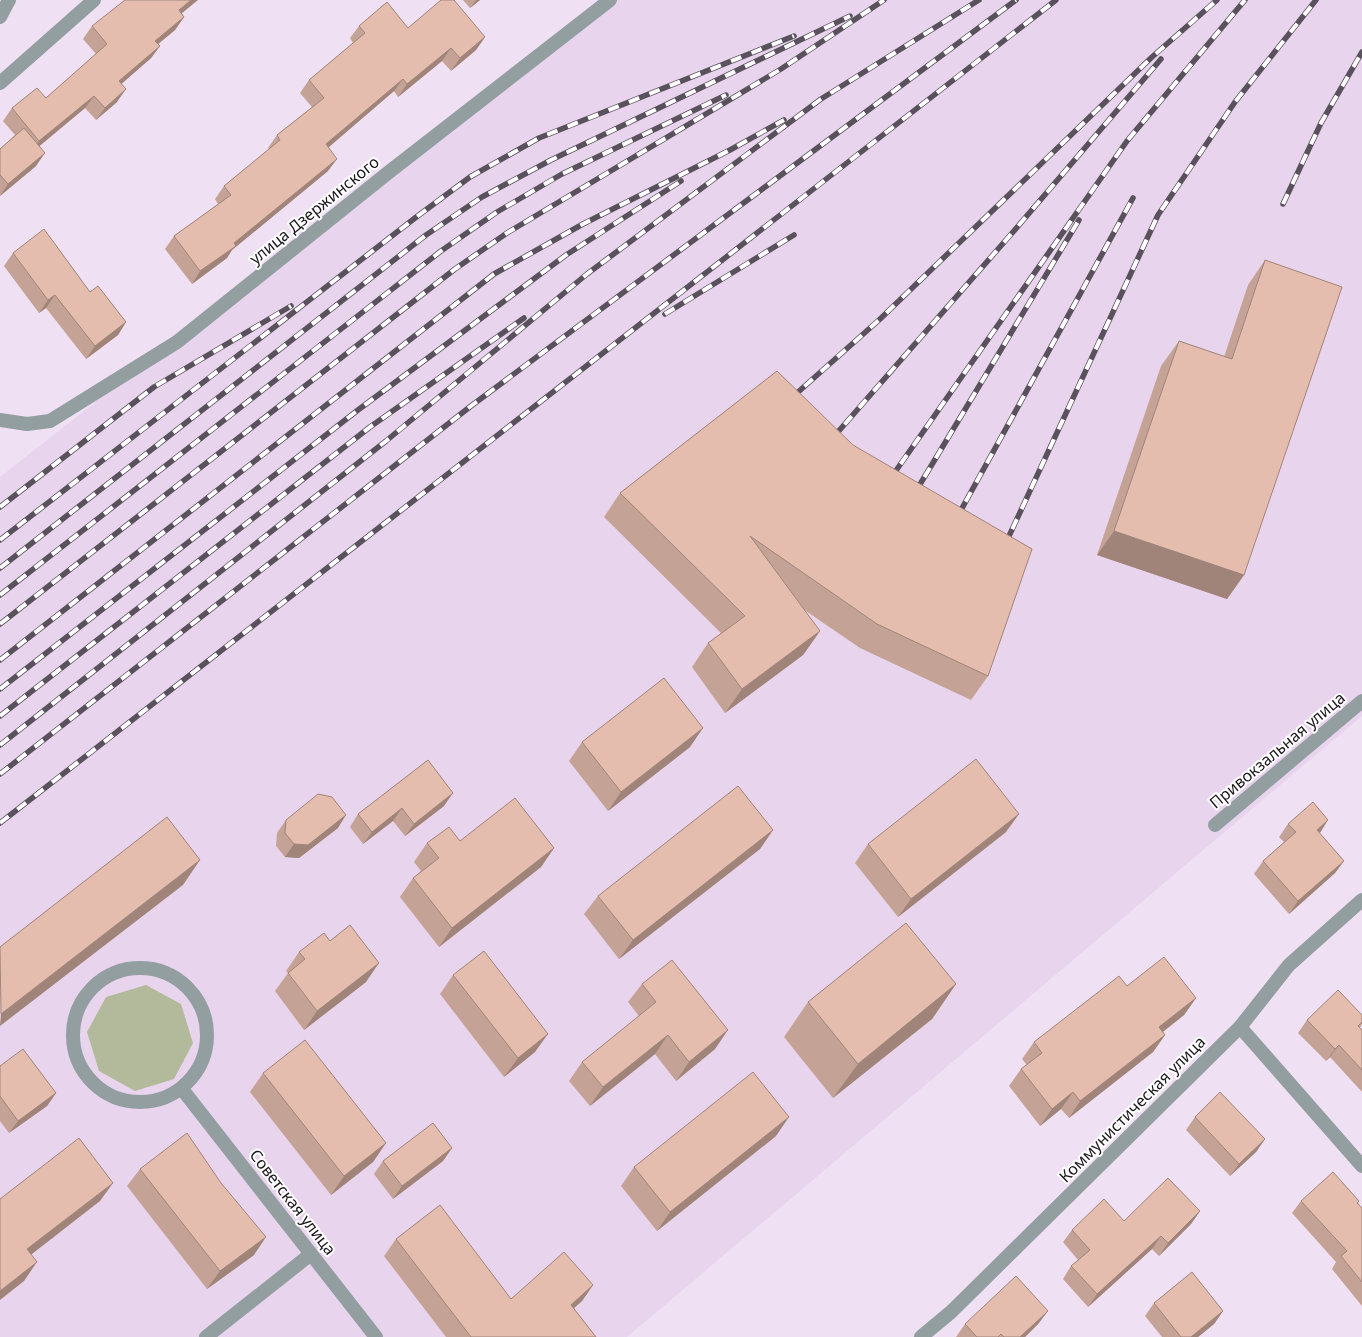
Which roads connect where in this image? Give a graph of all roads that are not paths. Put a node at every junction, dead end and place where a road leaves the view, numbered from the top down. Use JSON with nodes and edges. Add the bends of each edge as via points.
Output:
{"nodes":[{"id":1,"x":9,"y":0,"type":"edge"},
{"id":2,"x":94,"y":0,"type":"edge"},
{"id":3,"x":610,"y":0,"type":"edge"},
{"id":4,"x":0,"y":17,"type":"edge"},
{"id":5,"x":0,"y":83,"type":"edge"},
{"id":6,"x":0,"y":420,"type":"edge"},
{"id":7,"x":1362,"y":701,"type":"edge"},
{"id":8,"x":1215,"y":825,"type":"dead end"},
{"id":9,"x":1362,"y":900,"type":"edge"},
{"id":10,"x":1240,"y":1028,"type":"junction"},
{"id":11,"x":182,"y":1089,"type":"junction"},
{"id":12,"x":1362,"y":1166,"type":"edge"},
{"id":13,"x":311,"y":1254,"type":"junction"},
{"id":14,"x":206,"y":1337,"type":"edge"},
{"id":15,"x":376,"y":1337,"type":"edge"},
{"id":16,"x":921,"y":1337,"type":"edge"}],
"edges":[{"from":1,"to":4,"type":"street"},
{"from":2,"to":5,"type":"street"},
{"from":3,"to":6,"type":"street","name":"улица Дзержинского","via":[[178,342],[50,421],[27,424]]},
{"from":7,"to":8,"type":"street","name":"Привокзальная улица"},
{"from":9,"to":10,"type":"street","name":"Коммунистическая улица","via":[[1289,965]]},
{"from":10,"to":12,"type":"street"},
{"from":10,"to":16,"type":"street","name":"Коммунистическая улица","via":[[951,1312]]},
{"from":11,"to":11,"type":"street","via":[[203,1061],[208,1026],[194,993],[166,972],[130,968],[98,982],[77,1010],[72,1045],[86,1077],[114,1099],[150,1103]]},
{"from":11,"to":13,"type":"street","name":"Советская улица"},
{"from":13,"to":14,"type":"street"},
{"from":13,"to":15,"type":"street","name":"Советская улица"}]}
